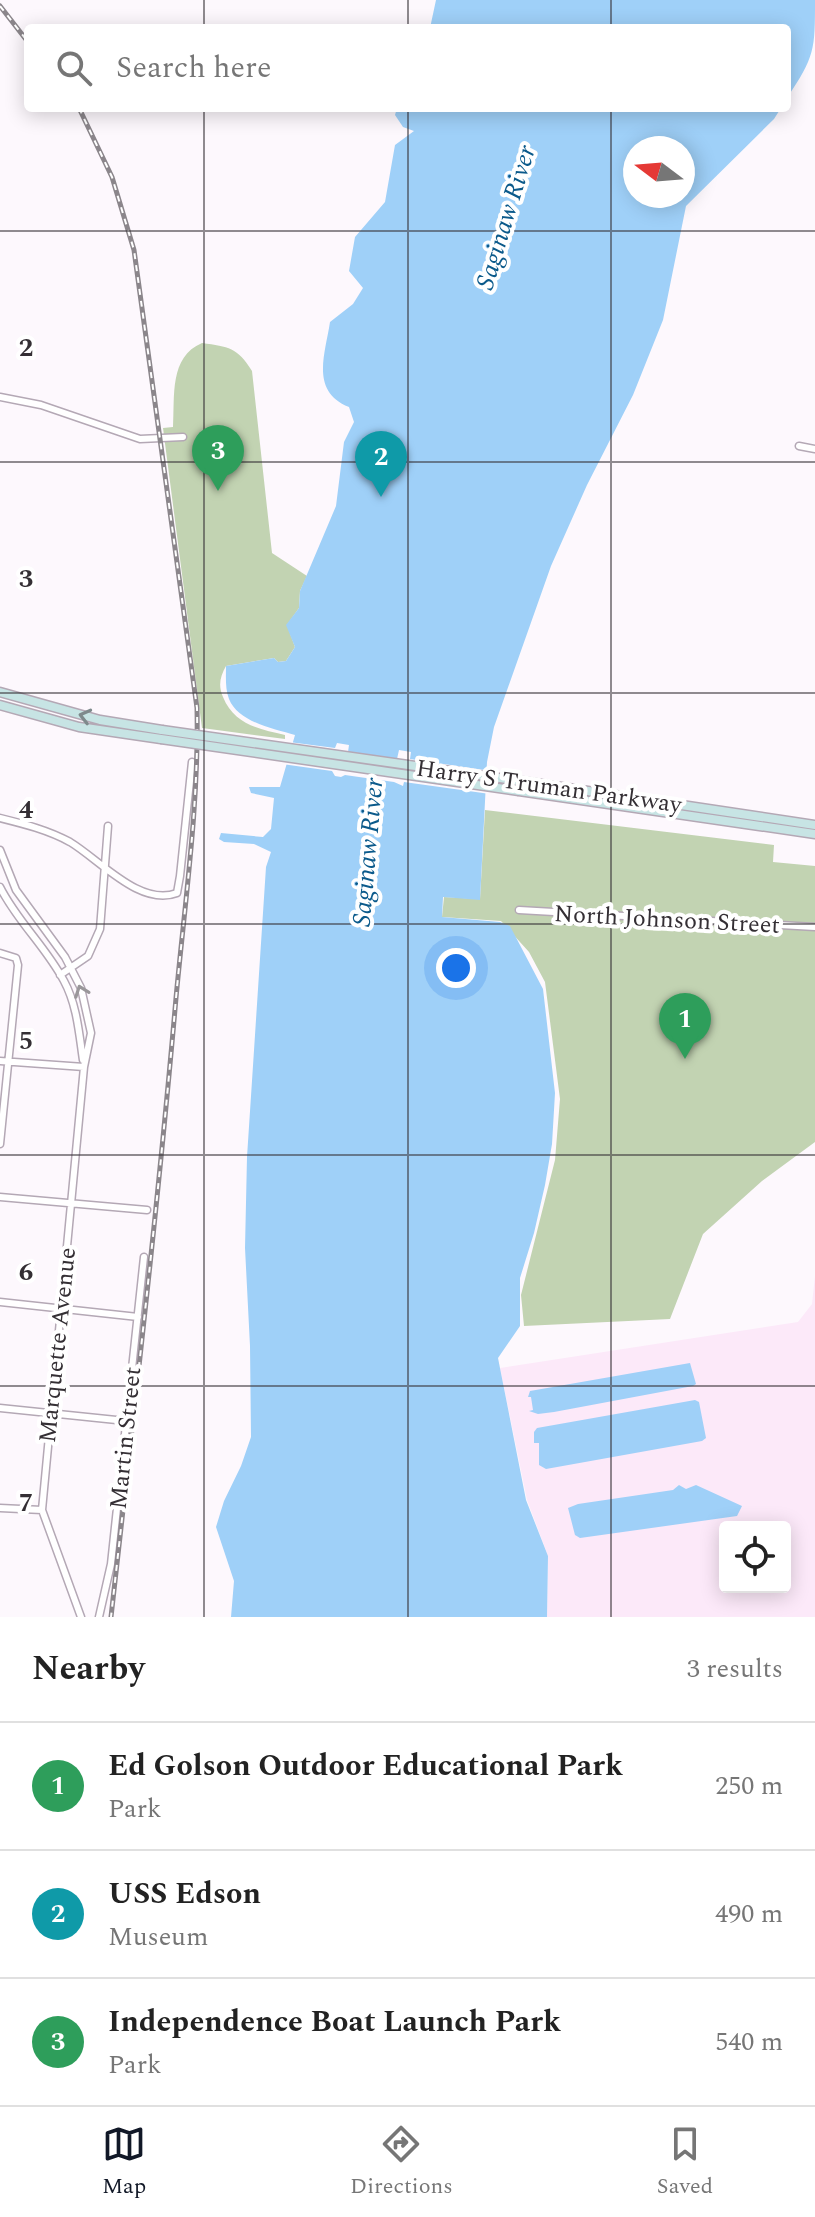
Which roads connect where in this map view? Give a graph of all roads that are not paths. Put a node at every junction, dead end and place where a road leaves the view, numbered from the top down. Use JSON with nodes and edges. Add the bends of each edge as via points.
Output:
{"nodes":[{"id":1,"x":0,"y":397,"type":"edge"},
{"id":2,"x":183,"y":437,"type":"dead end"},
{"id":3,"x":799,"y":446,"type":"dead end"},
{"id":4,"x":815,"y":449,"type":"edge"},
{"id":5,"x":0,"y":692,"type":"edge"},
{"id":6,"x":0,"y":705,"type":"edge"},
{"id":7,"x":161,"y":734,"type":"junction"},
{"id":8,"x":192,"y":762,"type":"dead end"},
{"id":9,"x":520,"y":786,"type":"junction"},
{"id":10,"x":0,"y":818,"type":"edge"},
{"id":11,"x":815,"y":825,"type":"edge"},
{"id":12,"x":108,"y":826,"type":"dead end"},
{"id":13,"x":815,"y":834,"type":"edge"},
{"id":14,"x":0,"y":850,"type":"edge"},
{"id":15,"x":103,"y":864,"type":"junction"},
{"id":16,"x":0,"y":887,"type":"edge"},
{"id":17,"x":519,"y":910,"type":"dead end"},
{"id":18,"x":815,"y":927,"type":"edge"},
{"id":19,"x":0,"y":953,"type":"edge"},
{"id":20,"x":72,"y":968,"type":"junction"},
{"id":21,"x":60,"y":975,"type":"junction"},
{"id":22,"x":0,"y":1061,"type":"edge"},
{"id":23,"x":9,"y":1061,"type":"junction"},
{"id":24,"x":84,"y":1067,"type":"junction"},
{"id":25,"x":0,"y":1144,"type":"edge"},
{"id":26,"x":0,"y":1197,"type":"edge"},
{"id":27,"x":72,"y":1203,"type":"junction"},
{"id":28,"x":147,"y":1210,"type":"dead end"},
{"id":29,"x":144,"y":1257,"type":"dead end"},
{"id":30,"x":0,"y":1302,"type":"edge"},
{"id":31,"x":61,"y":1307,"type":"junction"},
{"id":32,"x":138,"y":1317,"type":"junction"},
{"id":33,"x":0,"y":1408,"type":"edge"},
{"id":34,"x":51,"y":1413,"type":"junction"},
{"id":35,"x":126,"y":1421,"type":"junction"},
{"id":36,"x":0,"y":1508,"type":"edge"},
{"id":37,"x":42,"y":1510,"type":"junction"},
{"id":38,"x":81,"y":1617,"type":"edge"},
{"id":39,"x":99,"y":1617,"type":"edge"}],
"edges":[{"from":1,"to":2,"type":"street","via":[[41,405],[140,439]]},
{"from":3,"to":4,"type":"street"},
{"from":7,"to":5,"type":"main road","name":"Harry S Truman Parkway","one_way":true},
{"from":6,"to":7,"type":"main road","name":"Harry S Truman Parkway","via":[[79,727]]},
{"from":7,"to":9,"type":"main road","name":"Harry S Truman Parkway","bridge":true},
{"from":8,"to":15,"type":"street","via":[[177,893],[142,891]]},
{"from":9,"to":11,"type":"main road","name":"Harry S Truman Parkway"},
{"from":9,"to":13,"type":"main road","name":"Harry S Truman Parkway"},
{"from":10,"to":15,"type":"street","via":[[68,841]]},
{"from":12,"to":15,"type":"street"},
{"from":14,"to":20,"type":"street","name":"Marquette Avenue","via":[[16,890]]},
{"from":15,"to":20,"type":"street","via":[[100,929],[88,956]]},
{"from":16,"to":21,"type":"street","name":"Marquette Avenue"},
{"from":17,"to":18,"type":"street","name":"North Johnson Street"},
{"from":19,"to":23,"type":"street","via":[[16,958]]},
{"from":20,"to":21,"type":"street"},
{"from":24,"to":20,"type":"street","name":"Marquette Avenue","one_way":true,"via":[[91,1033]]},
{"from":21,"to":24,"type":"street","name":"Marquette Avenue","via":[[76,1015]]},
{"from":22,"to":23,"type":"street"},
{"from":23,"to":24,"type":"street"},
{"from":23,"to":25,"type":"street"},
{"from":24,"to":27,"type":"street","name":"Marquette Avenue"},
{"from":26,"to":27,"type":"street"},
{"from":27,"to":28,"type":"street"},
{"from":27,"to":31,"type":"street","name":"Marquette Avenue"},
{"from":29,"to":32,"type":"street","name":"Martin Street"},
{"from":30,"to":31,"type":"street"},
{"from":31,"to":32,"type":"street"},
{"from":31,"to":34,"type":"street","name":"Marquette Avenue"},
{"from":32,"to":35,"type":"street","name":"Martin Street"},
{"from":33,"to":34,"type":"street"},
{"from":34,"to":35,"type":"street"},
{"from":34,"to":37,"type":"street","name":"Marquette Avenue"},
{"from":35,"to":39,"type":"street","name":"Martin Street","via":[[111,1564]]},
{"from":36,"to":37,"type":"street"},
{"from":37,"to":38,"type":"street","name":"Marquette Avenue"}]}
